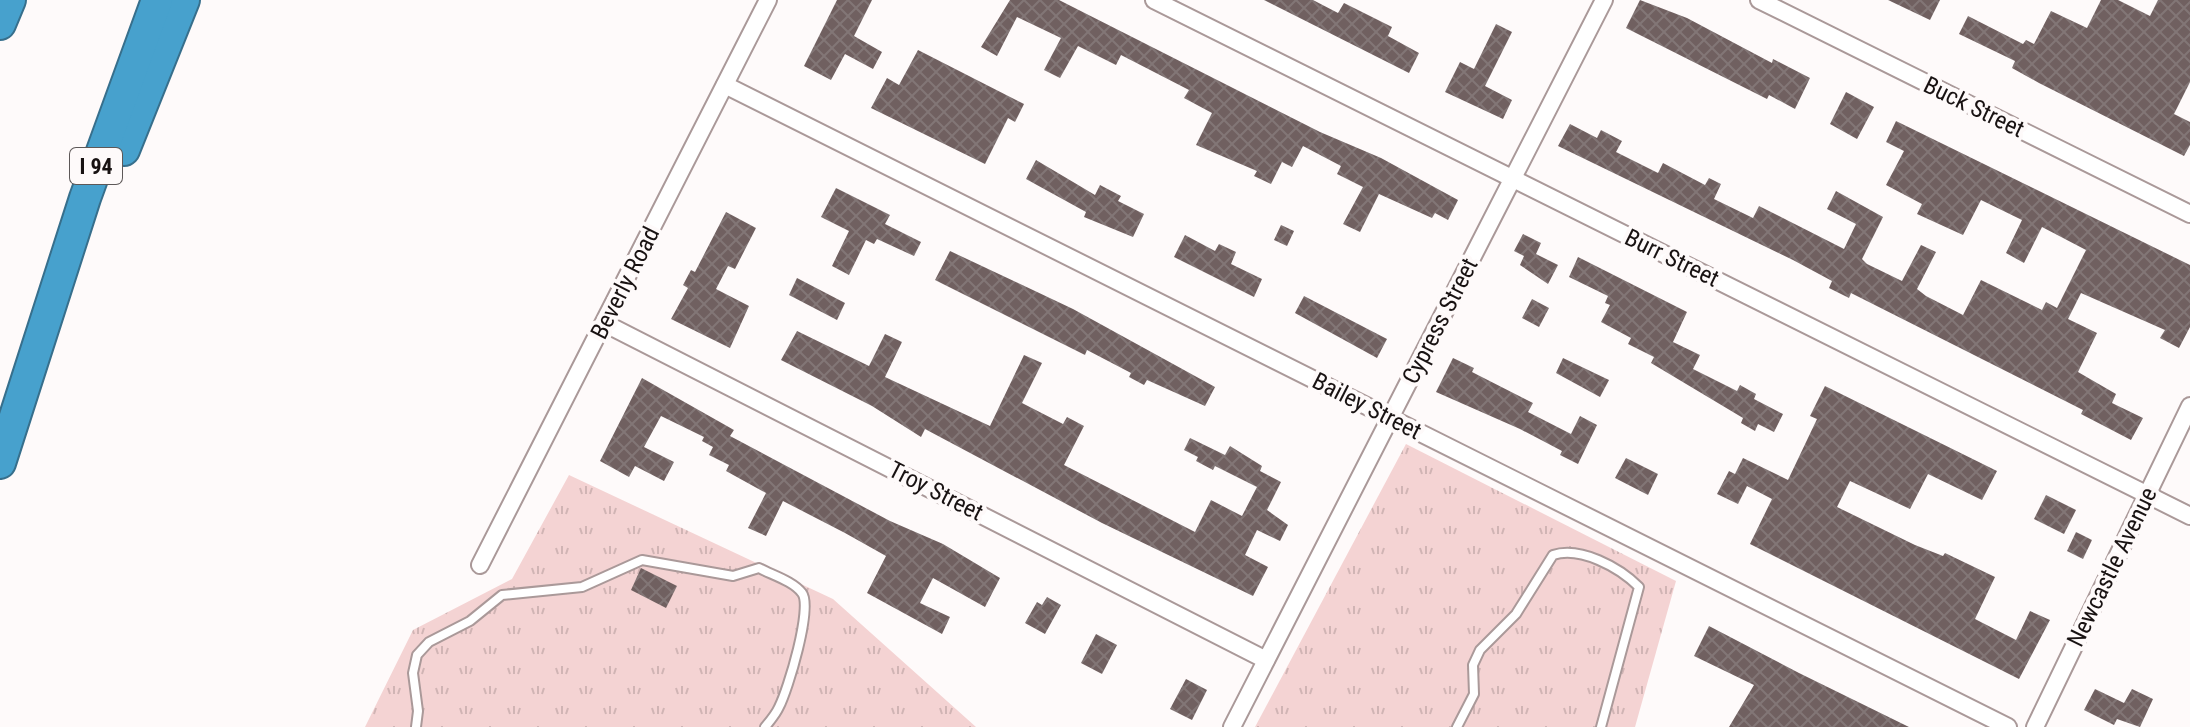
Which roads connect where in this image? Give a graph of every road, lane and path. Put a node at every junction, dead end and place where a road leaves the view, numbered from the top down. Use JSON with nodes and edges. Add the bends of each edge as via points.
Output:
{"nodes":[{"id":1,"x":10,"y":0,"type":"edge"},
{"id":2,"x":157,"y":0,"type":"edge"},
{"id":3,"x":184,"y":0,"type":"edge"},
{"id":4,"x":768,"y":0,"type":"edge"},
{"id":5,"x":1154,"y":0,"type":"edge"},
{"id":6,"x":1604,"y":0,"type":"edge"},
{"id":7,"x":1759,"y":0,"type":"edge"},
{"id":8,"x":0,"y":24,"type":"edge"},
{"id":9,"x":725,"y":85,"type":"junction"},
{"id":10,"x":1512,"y":179,"type":"junction"},
{"id":11,"x":2190,"y":214,"type":"edge"},
{"id":12,"x":604,"y":323,"type":"junction"},
{"id":13,"x":40,"y":334,"type":"junction"},
{"id":14,"x":2190,"y":406,"type":"edge"},
{"id":15,"x":1390,"y":418,"type":"junction"},
{"id":16,"x":0,"y":463,"type":"edge"},
{"id":17,"x":2147,"y":495,"type":"junction"},
{"id":18,"x":2190,"y":516,"type":"edge"},
{"id":19,"x":480,"y":565,"type":"dead end"},
{"id":20,"x":1266,"y":660,"type":"junction"},
{"id":21,"x":416,"y":727,"type":"edge"},
{"id":22,"x":765,"y":727,"type":"edge"},
{"id":23,"x":1232,"y":727,"type":"edge"},
{"id":24,"x":1457,"y":727,"type":"edge"},
{"id":25,"x":1601,"y":727,"type":"edge"},
{"id":26,"x":2008,"y":727,"type":"edge"},
{"id":27,"x":2035,"y":727,"type":"edge"}],
"edges":[{"from":1,"to":8,"type":"highway"},
{"from":2,"to":13,"type":"highway","number":"I 94"},
{"from":3,"to":13,"type":"highway","via":[[103,205]]},
{"from":4,"to":9,"type":"street","name":"Beverly Road"},
{"from":5,"to":10,"type":"street","name":"Burr Street"},
{"from":6,"to":10,"type":"street","name":"Cypress Street"},
{"from":7,"to":11,"type":"street","name":"Buck Street"},
{"from":9,"to":12,"type":"street","name":"Beverly Road"},
{"from":9,"to":15,"type":"street","name":"Bailey Street"},
{"from":10,"to":15,"type":"street","name":"Cypress Street"},
{"from":10,"to":17,"type":"street","name":"Burr Street"},
{"from":12,"to":19,"type":"street","name":"Beverly Road"},
{"from":12,"to":20,"type":"street","name":"Troy Street"},
{"from":13,"to":16,"type":"highway","number":"I 94"},
{"from":14,"to":17,"type":"street","name":"Newcastle Avenue"},
{"from":15,"to":20,"type":"street","name":"Cypress Street"},
{"from":15,"to":26,"type":"street","name":"Bailey Street"},
{"from":17,"to":18,"type":"street","name":"Burr Street"},
{"from":17,"to":27,"type":"street","name":"Newcastle Avenue"},
{"from":20,"to":23,"type":"street","name":"Cypress Street"},
{"from":21,"to":22,"type":"lane","via":[[413,666],[429,642],[470,621],[502,595],[582,587],[632,563],[654,560],[733,576],[759,568],[802,592],[805,609],[797,650],[783,699]]},
{"from":24,"to":25,"type":"lane","via":[[1474,694],[1473,665],[1480,650],[1516,614],[1553,555],[1565,551],[1598,561],[1639,587]]}]}
